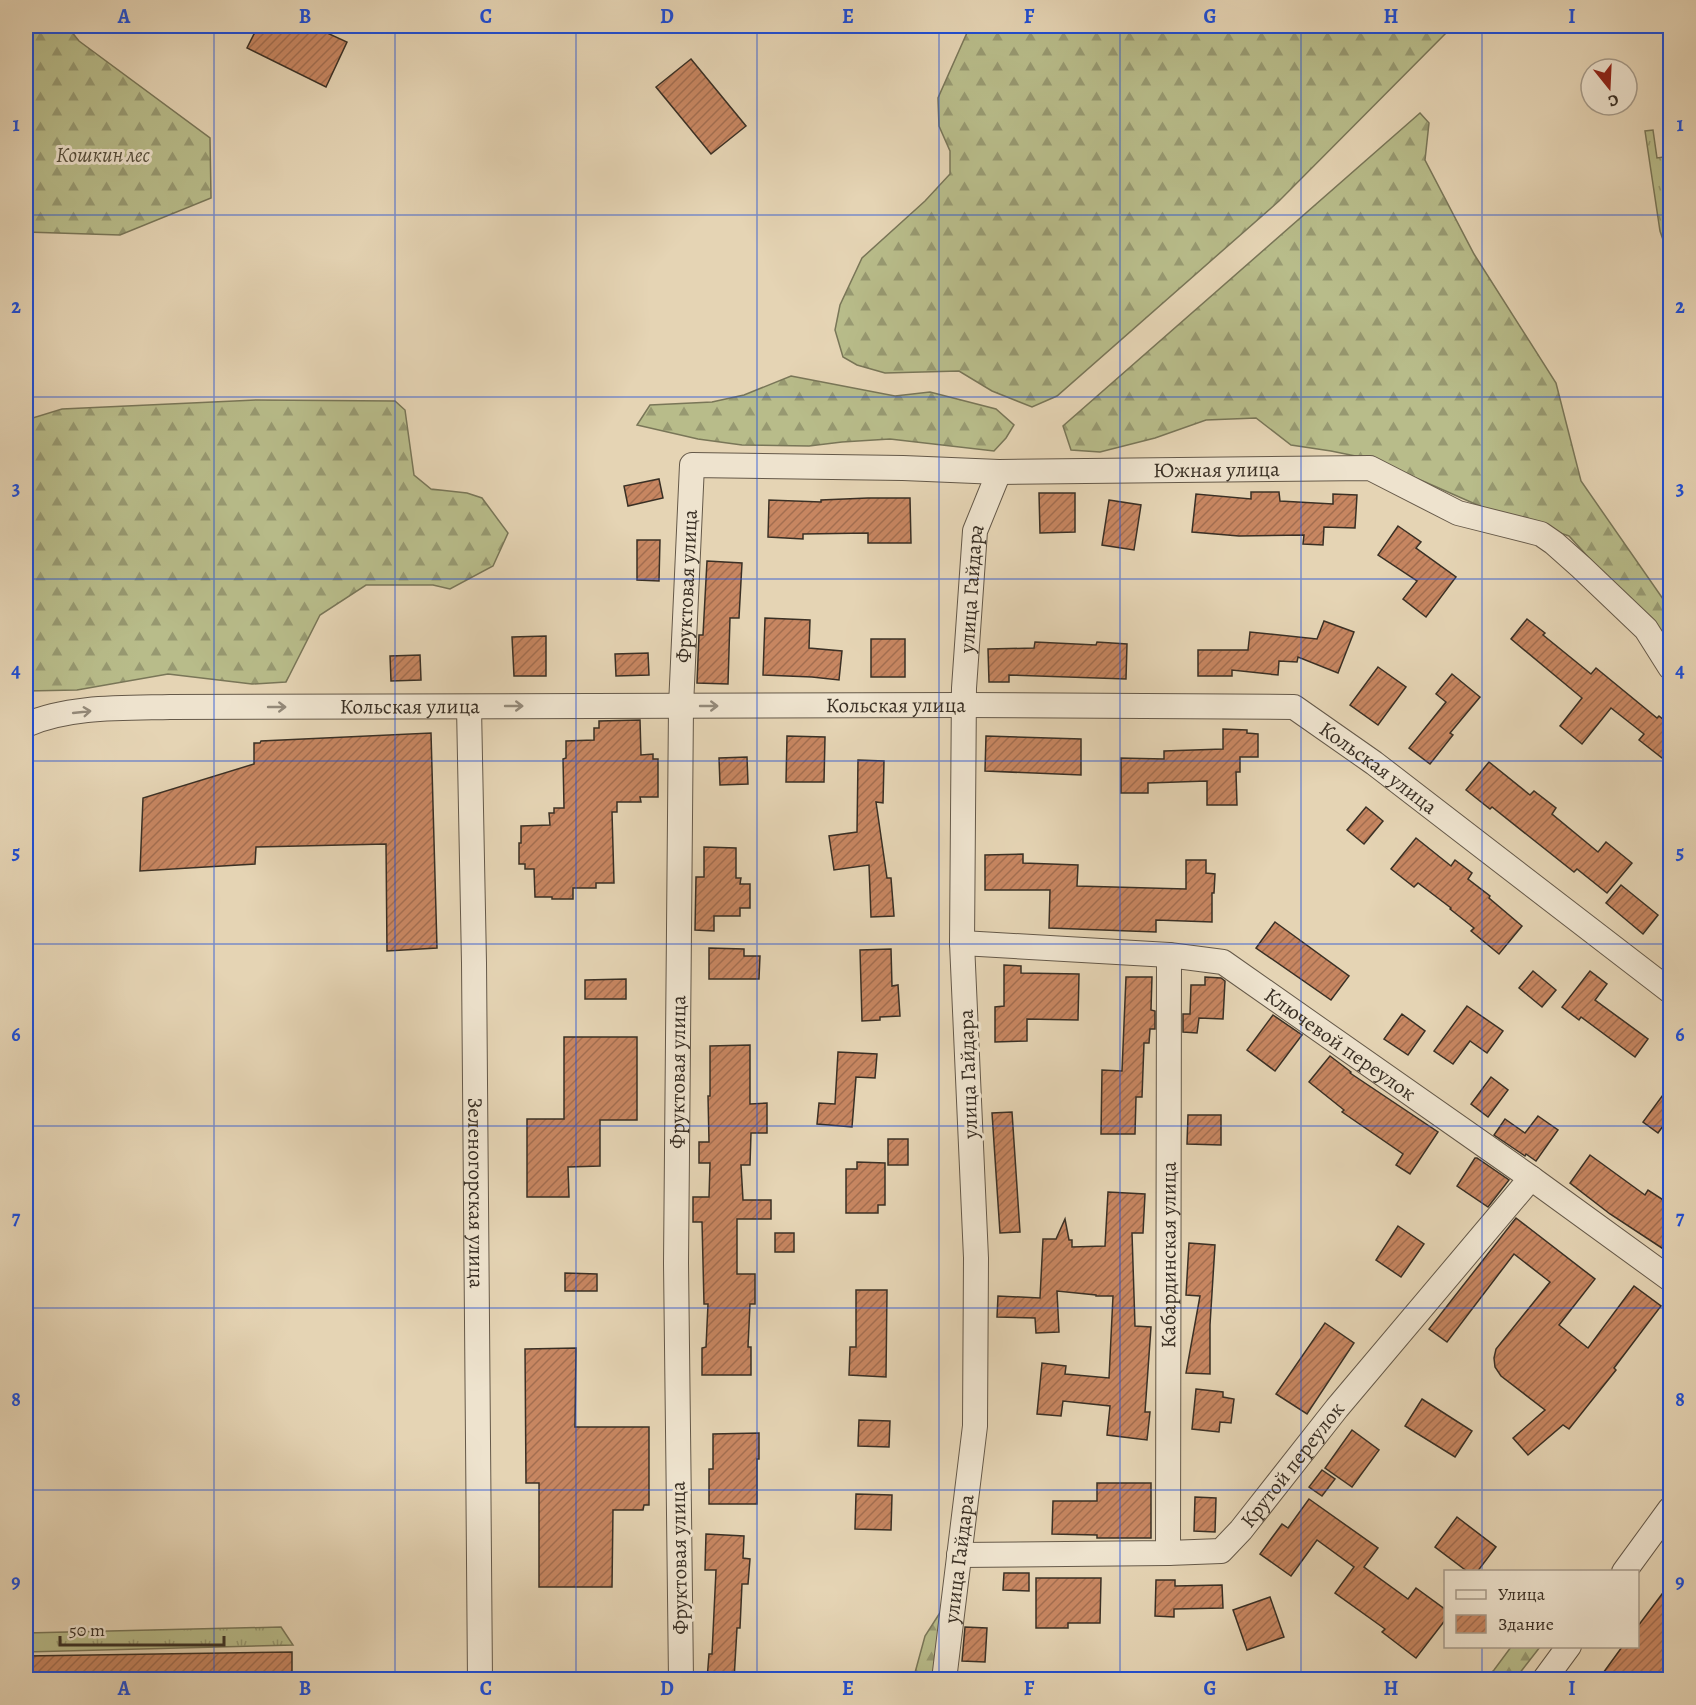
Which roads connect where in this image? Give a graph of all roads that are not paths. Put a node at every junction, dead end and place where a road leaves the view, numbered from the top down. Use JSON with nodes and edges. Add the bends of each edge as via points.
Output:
{"nodes":[{"id":1,"x":692,"y":465,"type":"joint"},
{"id":2,"x":999,"y":472,"type":"junction"},
{"id":3,"x":1671,"y":667,"type":"edge"},
{"id":4,"x":963,"y":705,"type":"junction"},
{"id":5,"x":469,"y":706,"type":"junction"},
{"id":6,"x":681,"y":706,"type":"junction"},
{"id":7,"x":26,"y":725,"type":"edge"},
{"id":8,"x":963,"y":943,"type":"junction"},
{"id":9,"x":1169,"y":955,"type":"junction"},
{"id":10,"x":1671,"y":992,"type":"edge"},
{"id":11,"x":1531,"y":1178,"type":"junction"},
{"id":12,"x":1671,"y":1279,"type":"edge"},
{"id":13,"x":1671,"y":1509,"type":"edge"},
{"id":14,"x":1168,"y":1553,"type":"junction"},
{"id":15,"x":959,"y":1555,"type":"junction"},
{"id":16,"x":1625,"y":1570,"type":"edge"},
{"id":17,"x":1568,"y":1648,"type":"edge"},
{"id":18,"x":480,"y":1680,"type":"edge"},
{"id":19,"x":681,"y":1680,"type":"edge"},
{"id":20,"x":944,"y":1680,"type":"edge"},
{"id":21,"x":1544,"y":1680,"type":"edge"}],
"edges":[{"from":1,"to":2,"type":"street","name":"Южная улица"},
{"from":1,"to":6,"type":"street","name":"Фруктовая улица"},
{"from":2,"to":3,"type":"street","name":"Южная улица","via":[[1370,468],[1458,513],[1541,534],[1646,629]]},
{"from":2,"to":4,"type":"street","name":"улица Гайдара","via":[[975,531]]},
{"from":6,"to":4,"type":"street","name":"Кольская улица","one_way":true},
{"from":4,"to":8,"type":"street","name":"улица Гайдара"},
{"from":4,"to":10,"type":"street","name":"Кольская улица","via":[[1294,707],[1374,763]]},
{"from":5,"to":6,"type":"street","name":"Кольская улица","one_way":true},
{"from":7,"to":5,"type":"street","name":"Кольская улица","one_way":true,"via":[[69,713],[119,708]]},
{"from":5,"to":18,"type":"street","name":"Зеленогорская улица"},
{"from":6,"to":19,"type":"street","name":"Фруктовая улица","via":[[676,1251]]},
{"from":8,"to":9,"type":"street","name":"Ключевой переулок"},
{"from":8,"to":15,"type":"street","name":"улица Гайдара","via":[[976,1258],[975,1426]]},
{"from":9,"to":11,"type":"street","name":"Ключевой переулок","via":[[1223,962]]},
{"from":9,"to":14,"type":"street","name":"Кабардинская улица"},
{"from":11,"to":12,"type":"street","name":"Ключевой переулок"},
{"from":11,"to":14,"type":"street","name":"Крутой переулок","via":[[1337,1408],[1235,1537],[1221,1551]]},
{"from":13,"to":16,"type":"street"},
{"from":14,"to":15,"type":"street","name":"Крутой переулок"},
{"from":15,"to":20,"type":"street","name":"улица Гайдара"},
{"from":17,"to":21,"type":"street"}]}
